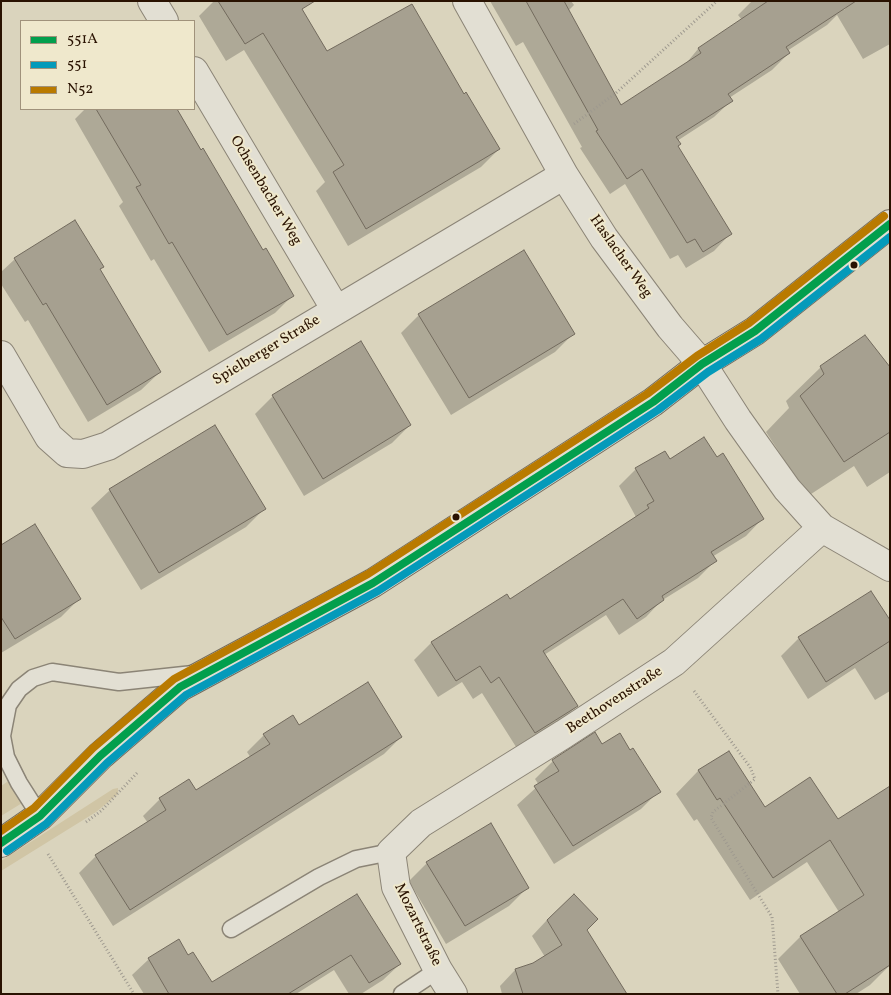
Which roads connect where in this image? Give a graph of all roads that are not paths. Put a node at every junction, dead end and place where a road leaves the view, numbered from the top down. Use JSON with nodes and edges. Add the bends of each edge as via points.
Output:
{"nodes":[{"id":1,"x":152,"y":1,"type":"edge"},
{"id":2,"x":467,"y":1,"type":"edge"},
{"id":3,"x":163,"y":20,"type":"edge"},
{"id":4,"x":195,"y":73,"type":"edge"},
{"id":5,"x":564,"y":175,"type":"junction"},
{"id":6,"x":890,"y":224,"type":"edge"},
{"id":7,"x":336,"y":310,"type":"junction"},
{"id":8,"x":1,"y":355,"type":"edge"},
{"id":9,"x":702,"y":364,"type":"junction"},
{"id":10,"x":822,"y":528,"type":"junction"},
{"id":11,"x":890,"y":567,"type":"edge"},
{"id":12,"x":208,"y":672,"type":"junction"},
{"id":13,"x":40,"y":816,"type":"junction"},
{"id":14,"x":1,"y":843,"type":"edge"},
{"id":15,"x":391,"y":852,"type":"junction"},
{"id":16,"x":231,"y":929,"type":"dead end"},
{"id":17,"x":438,"y":970,"type":"junction"},
{"id":18,"x":402,"y":994,"type":"edge"},
{"id":19,"x":453,"y":994,"type":"edge"}],
"edges":[{"from":1,"to":3,"type":"street"},
{"from":2,"to":5,"type":"street","name":"Haslacher Weg"},
{"from":4,"to":7,"type":"street","name":"Ochsenbacher Weg"},
{"from":5,"to":7,"type":"street","name":"Spielberger Straße"},
{"from":5,"to":9,"type":"street","name":"Haslacher Weg","via":[[604,238]]},
{"from":6,"to":9,"type":"street","via":[[755,332]]},
{"from":7,"to":8,"type":"street","name":"Spielberger Straße","via":[[108,446],[82,454],[67,453],[49,437]]},
{"from":9,"to":10,"type":"street","via":[[787,489]]},
{"from":9,"to":12,"type":"street","via":[[652,402],[373,583]]},
{"from":10,"to":11,"type":"street"},
{"from":10,"to":15,"type":"street","name":"Beethovenstraße","via":[[674,662],[421,823]]},
{"from":12,"to":13,"type":"street","via":[[180,687],[107,750]]},
{"from":12,"to":13,"type":"lane","via":[[119,682],[52,672],[33,678],[19,689],[8,705],[2,736],[6,757]]},
{"from":13,"to":14,"type":"street"},
{"from":15,"to":16,"type":"lane","via":[[356,858]]},
{"from":15,"to":17,"type":"street","name":"Mozartstraße","via":[[396,887]]},
{"from":17,"to":18,"type":"lane"},
{"from":17,"to":19,"type":"street","name":"Mozartstraße"}]}
